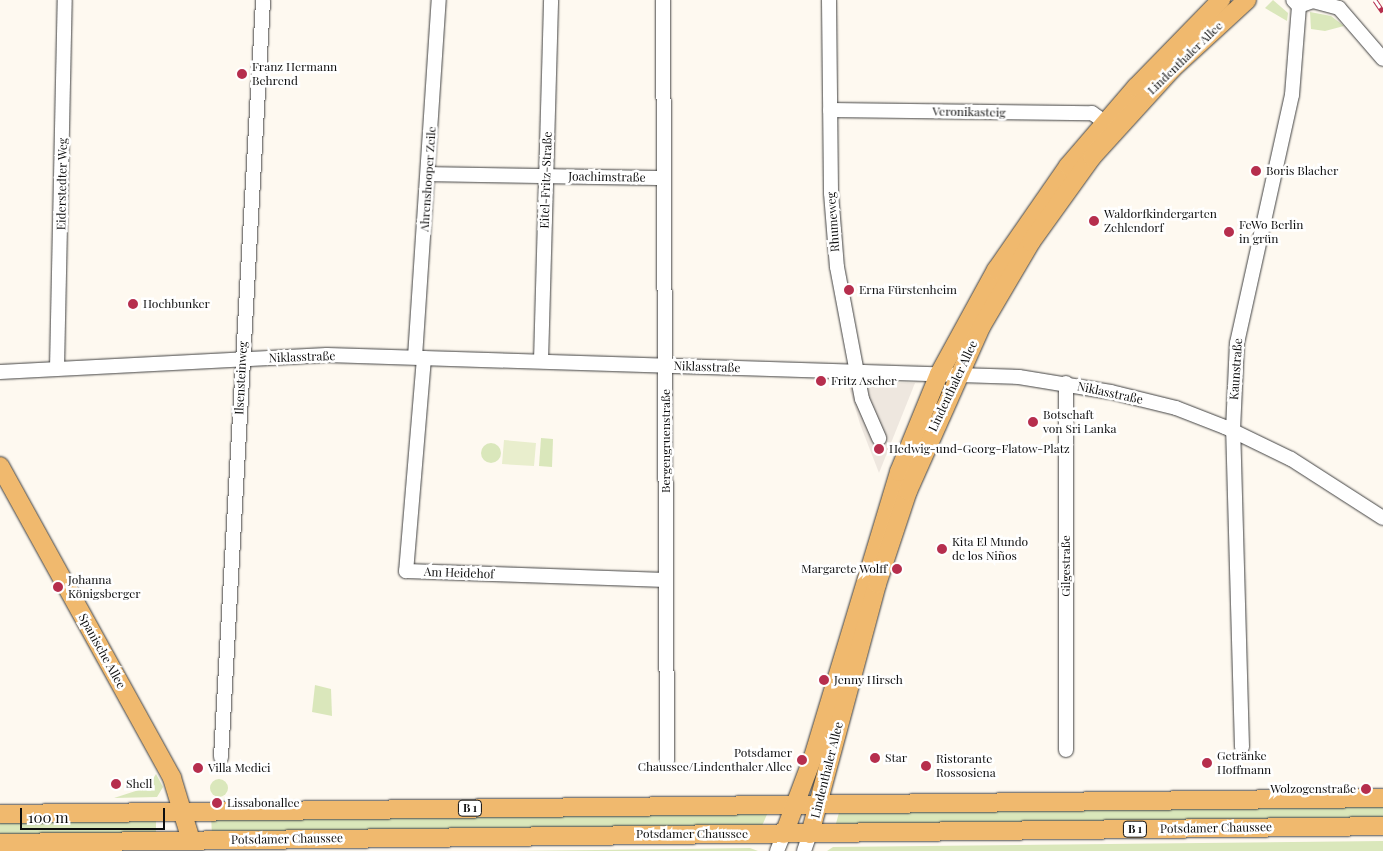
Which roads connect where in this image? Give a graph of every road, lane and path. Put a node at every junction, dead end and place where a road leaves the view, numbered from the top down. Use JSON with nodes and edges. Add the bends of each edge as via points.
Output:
{"nodes":[{"id":1,"x":66,"y":0,"type":"edge"},
{"id":2,"x":263,"y":0,"type":"edge"},
{"id":3,"x":440,"y":0,"type":"edge"},
{"id":4,"x":552,"y":0,"type":"edge"},
{"id":5,"x":663,"y":0,"type":"edge"},
{"id":6,"x":829,"y":0,"type":"edge"},
{"id":7,"x":1221,"y":0,"type":"edge"},
{"id":8,"x":1247,"y":0,"type":"edge"},
{"id":9,"x":1296,"y":3,"type":"edge"},
{"id":10,"x":1383,"y":59,"type":"edge"},
{"id":11,"x":830,"y":110,"type":"junction"},
{"id":12,"x":1105,"y":122,"type":"junction"},
{"id":13,"x":429,"y":174,"type":"junction"},
{"id":14,"x":546,"y":176,"type":"junction"},
{"id":15,"x":664,"y":178,"type":"junction"},
{"id":16,"x":419,"y":357,"type":"junction"},
{"id":17,"x":242,"y":359,"type":"junction"},
{"id":18,"x":541,"y":361,"type":"junction"},
{"id":19,"x":665,"y":365,"type":"junction"},
{"id":20,"x":57,"y":368,"type":"junction"},
{"id":21,"x":0,"y":372,"type":"edge"},
{"id":22,"x":856,"y":372,"type":"junction"},
{"id":23,"x":939,"y":374,"type":"junction"},
{"id":24,"x":957,"y":374,"type":"junction"},
{"id":25,"x":1066,"y":383,"type":"junction"},
{"id":26,"x":1232,"y":430,"type":"junction"},
{"id":27,"x":880,"y":438,"type":"dead end"},
{"id":28,"x":0,"y":466,"type":"edge"},
{"id":29,"x":1383,"y":518,"type":"edge"},
{"id":30,"x":666,"y":580,"type":"junction"},
{"id":31,"x":1242,"y":747,"type":"dead end"},
{"id":32,"x":1066,"y":750,"type":"dead end"},
{"id":33,"x":222,"y":757,"type":"dead end"},
{"id":34,"x":667,"y":761,"type":"dead end"},
{"id":35,"x":1383,"y":798,"type":"edge"},
{"id":36,"x":796,"y":802,"type":"junction"},
{"id":37,"x":820,"y":802,"type":"junction"},
{"id":38,"x":184,"y":812,"type":"junction"},
{"id":39,"x":0,"y":814,"type":"edge"},
{"id":40,"x":1383,"y":826,"type":"edge"},
{"id":41,"x":784,"y":834,"type":"junction"},
{"id":42,"x":810,"y":834,"type":"junction"},
{"id":43,"x":0,"y":843,"type":"edge"},
{"id":44,"x":184,"y":846,"type":"edge"},
{"id":45,"x":777,"y":851,"type":"edge"},
{"id":46,"x":804,"y":851,"type":"edge"}],
"edges":[{"from":1,"to":20,"type":"street","name":"Eiderstedter Weg"},
{"from":2,"to":17,"type":"street","name":"Ilsensteinweg"},
{"from":3,"to":13,"type":"street","name":"Ahrenshooper Zeile"},
{"from":4,"to":14,"type":"street","name":"Eitel-Fritz-Straße"},
{"from":5,"to":15,"type":"street","name":"Bergengruenstraße"},
{"from":6,"to":11,"type":"street","name":"Rhumeweg"},
{"from":7,"to":12,"type":"main road","name":"Lindenthaler Allee"},
{"from":8,"to":24,"type":"main road","name":"Lindenthaler Allee","via":[[1138,104],[1072,183],[1011,273]]},
{"from":9,"to":10,"type":"street","via":[[1313,2],[1339,8]]},
{"from":9,"to":26,"type":"street","name":"Kaunstraße","via":[[1292,95],[1237,343]]},
{"from":11,"to":12,"type":"street","name":"Veronikasteig","via":[[1092,113]]},
{"from":11,"to":22,"type":"street","name":"Rhumeweg","via":[[836,267]]},
{"from":12,"to":23,"type":"main road","name":"Lindenthaler Allee","via":[[1018,237]]},
{"from":13,"to":14,"type":"street","name":"Joachimstraße"},
{"from":13,"to":16,"type":"street","name":"Ahrenshooper Zeile"},
{"from":14,"to":15,"type":"street","name":"Joachimstraße"},
{"from":14,"to":18,"type":"street","name":"Eitel-Fritz-Straße"},
{"from":15,"to":19,"type":"street","name":"Bergengruenstraße"},
{"from":16,"to":17,"type":"street","name":"Niklasstraße","via":[[327,355]]},
{"from":16,"to":18,"type":"street","name":"Niklasstraße"},
{"from":16,"to":30,"type":"street","name":"Am Heidehof","via":[[406,571]]},
{"from":17,"to":20,"type":"street","name":"Niklasstraße"},
{"from":17,"to":33,"type":"street","name":"Ilsensteinweg"},
{"from":18,"to":19,"type":"street","name":"Niklasstraße"},
{"from":19,"to":22,"type":"street","name":"Niklasstraße"},
{"from":19,"to":30,"type":"street","name":"Bergengruenstraße"},
{"from":20,"to":21,"type":"street","name":"Niklasstraße"},
{"from":22,"to":23,"type":"street","name":"Niklasstraße"},
{"from":22,"to":27,"type":"street","name":"Rhumeweg"},
{"from":23,"to":24,"type":"street","name":"Niklasstraße"},
{"from":23,"to":36,"type":"main road","name":"Lindenthaler Allee","via":[[898,472],[813,757]]},
{"from":24,"to":25,"type":"street","name":"Niklasstraße"},
{"from":24,"to":37,"type":"main road","name":"Lindenthaler Allee","via":[[908,491],[889,547]]},
{"from":25,"to":26,"type":"street","name":"Niklasstraße","via":[[1176,408]]},
{"from":25,"to":32,"type":"street","name":"Gilgestraße"},
{"from":26,"to":29,"type":"street","name":"Niklasstraße","via":[[1291,459]]},
{"from":26,"to":31,"type":"street","name":"Kaunstraße"},
{"from":28,"to":38,"type":"main road","name":"Spanische Allee","via":[[172,778]]},
{"from":30,"to":34,"type":"street","name":"Bergengruenstraße"},
{"from":35,"to":37,"type":"main road","number":"B 1"},
{"from":36,"to":37,"type":"main road","number":"B 1"},
{"from":36,"to":38,"type":"main road","number":"B 1"},
{"from":36,"to":41,"type":"main road","name":"Lindenthaler Allee"},
{"from":37,"to":42,"type":"main road","name":"Lindenthaler Allee"},
{"from":38,"to":39,"type":"main road","number":"B 1"},
{"from":38,"to":44,"type":"main road","name":"Spanische Allee"},
{"from":40,"to":42,"type":"main road","name":"Potsdamer Chaussee","number":"B 1"},
{"from":41,"to":42,"type":"main road","name":"Potsdamer Chaussee","number":"B 1"},
{"from":41,"to":44,"type":"main road","name":"Potsdamer Chaussee","number":"B 1"},
{"from":41,"to":45,"type":"street","name":"Lindenthaler Allee"},
{"from":42,"to":46,"type":"street","name":"Lindenthaler Allee"},
{"from":43,"to":44,"type":"main road","name":"Potsdamer Chaussee","number":"B 1"}]}
